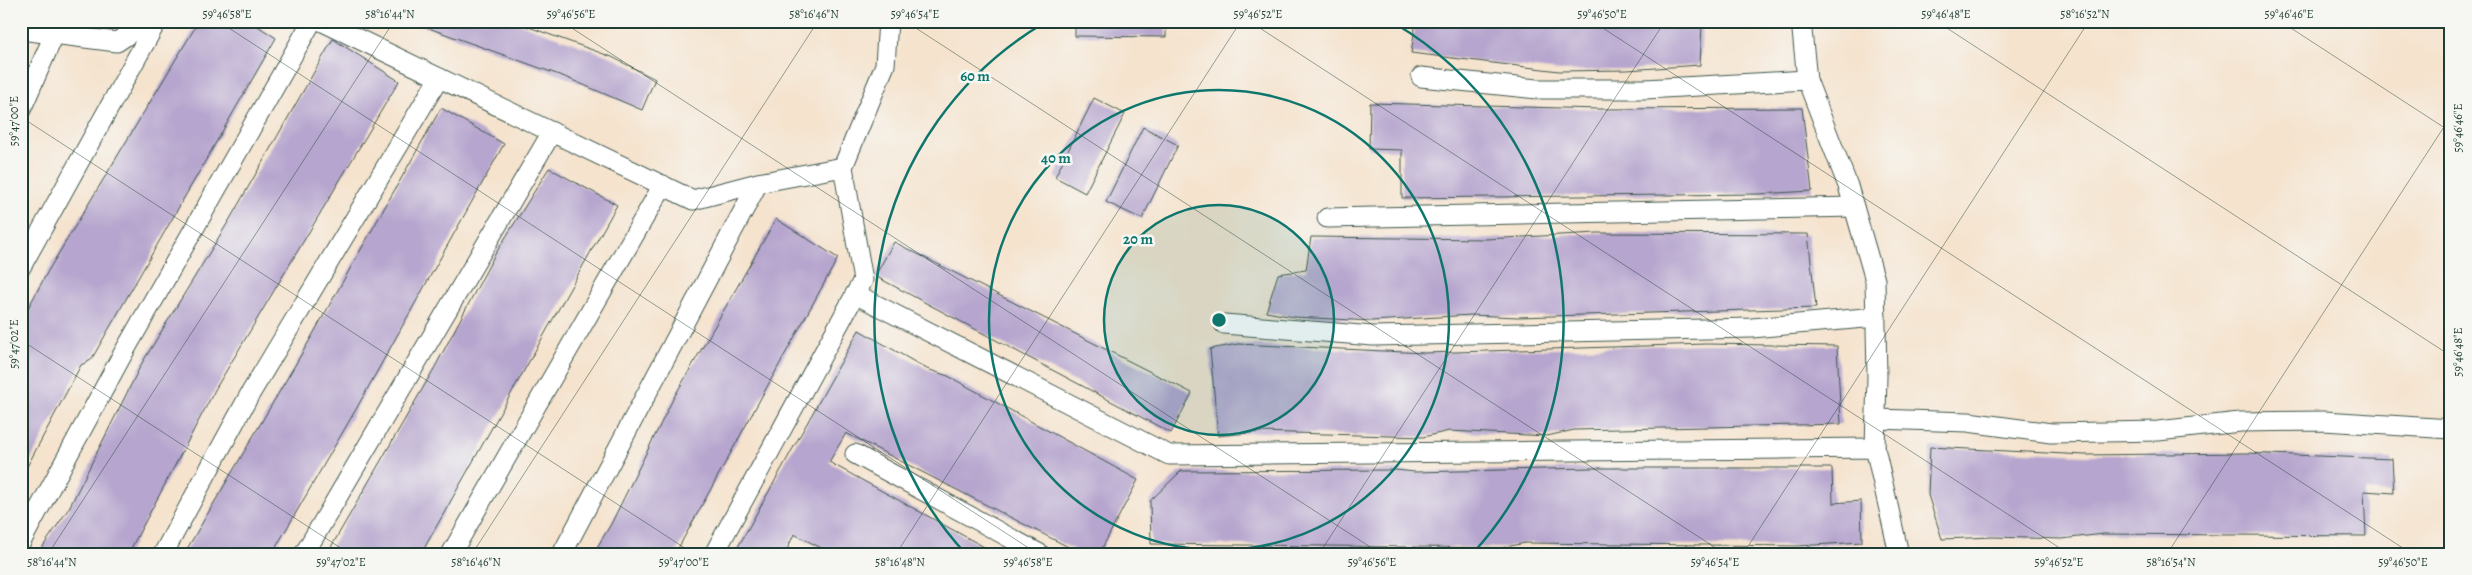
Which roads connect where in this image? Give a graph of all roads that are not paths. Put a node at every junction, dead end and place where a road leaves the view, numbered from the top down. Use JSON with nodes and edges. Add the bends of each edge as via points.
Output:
{"nodes":[{"id":1,"x":148,"y":21,"type":"edge"},
{"id":2,"x":157,"y":21,"type":"edge"},
{"id":3,"x":312,"y":21,"type":"edge"},
{"id":4,"x":321,"y":21,"type":"edge"},
{"id":5,"x":888,"y":21,"type":"edge"},
{"id":6,"x":1801,"y":21,"type":"edge"},
{"id":7,"x":21,"y":30,"type":"edge"},
{"id":8,"x":54,"y":35,"type":"junction"},
{"id":9,"x":1421,"y":77,"type":"dead end"},
{"id":10,"x":440,"y":78,"type":"junction"},
{"id":11,"x":1807,"y":80,"type":"junction"},
{"id":12,"x":21,"y":110,"type":"edge"},
{"id":13,"x":552,"y":132,"type":"junction"},
{"id":14,"x":843,"y":167,"type":"junction"},
{"id":15,"x":758,"y":183,"type":"junction"},
{"id":16,"x":663,"y":185,"type":"junction"},
{"id":17,"x":1854,"y":207,"type":"junction"},
{"id":18,"x":1327,"y":218,"type":"dead end"},
{"id":19,"x":21,"y":267,"type":"edge"},
{"id":20,"x":855,"y":294,"type":"junction"},
{"id":21,"x":1876,"y":317,"type":"junction"},
{"id":22,"x":1224,"y":324,"type":"dead end"},
{"id":23,"x":1876,"y":419,"type":"junction"},
{"id":24,"x":2451,"y":429,"type":"edge"},
{"id":25,"x":1875,"y":448,"type":"junction"},
{"id":26,"x":855,"y":454,"type":"dead end"},
{"id":27,"x":21,"y":542,"type":"edge"},
{"id":28,"x":163,"y":554,"type":"edge"},
{"id":29,"x":304,"y":554,"type":"edge"},
{"id":30,"x":451,"y":554,"type":"edge"},
{"id":31,"x":562,"y":554,"type":"edge"},
{"id":32,"x":714,"y":554,"type":"edge"},
{"id":33,"x":1040,"y":554,"type":"edge"},
{"id":34,"x":1899,"y":554,"type":"edge"}],
"edges":[{"from":1,"to":8,"type":"lane","via":[[117,42]]},
{"from":2,"to":19,"type":"lane"},
{"from":3,"to":27,"type":"lane","via":[[120,359]]},
{"from":4,"to":10,"type":"lane"},
{"from":5,"to":14,"type":"lane","via":[[885,65]]},
{"from":6,"to":11,"type":"lane"},
{"from":7,"to":8,"type":"lane"},
{"from":8,"to":12,"type":"lane"},
{"from":9,"to":11,"type":"lane","via":[[1537,89],[1645,89]]},
{"from":10,"to":13,"type":"lane"},
{"from":10,"to":28,"type":"lane","via":[[250,394]]},
{"from":11,"to":17,"type":"lane"},
{"from":13,"to":16,"type":"lane"},
{"from":13,"to":29,"type":"lane"},
{"from":14,"to":15,"type":"lane"},
{"from":14,"to":20,"type":"lane","via":[[863,280]]},
{"from":15,"to":16,"type":"lane","via":[[693,200]]},
{"from":15,"to":31,"type":"lane"},
{"from":16,"to":30,"type":"lane"},
{"from":17,"to":18,"type":"lane"},
{"from":17,"to":21,"type":"lane","via":[[1875,280]]},
{"from":20,"to":25,"type":"lane","via":[[1169,455]]},
{"from":20,"to":32,"type":"lane"},
{"from":21,"to":22,"type":"lane","via":[[1752,328],[1373,336]]},
{"from":21,"to":23,"type":"lane"},
{"from":23,"to":24,"type":"lane","via":[[1968,422],[2051,433],[2158,431],[2240,422],[2286,421]]},
{"from":23,"to":25,"type":"lane"},
{"from":25,"to":34,"type":"lane"},
{"from":26,"to":33,"type":"lane"}]}
